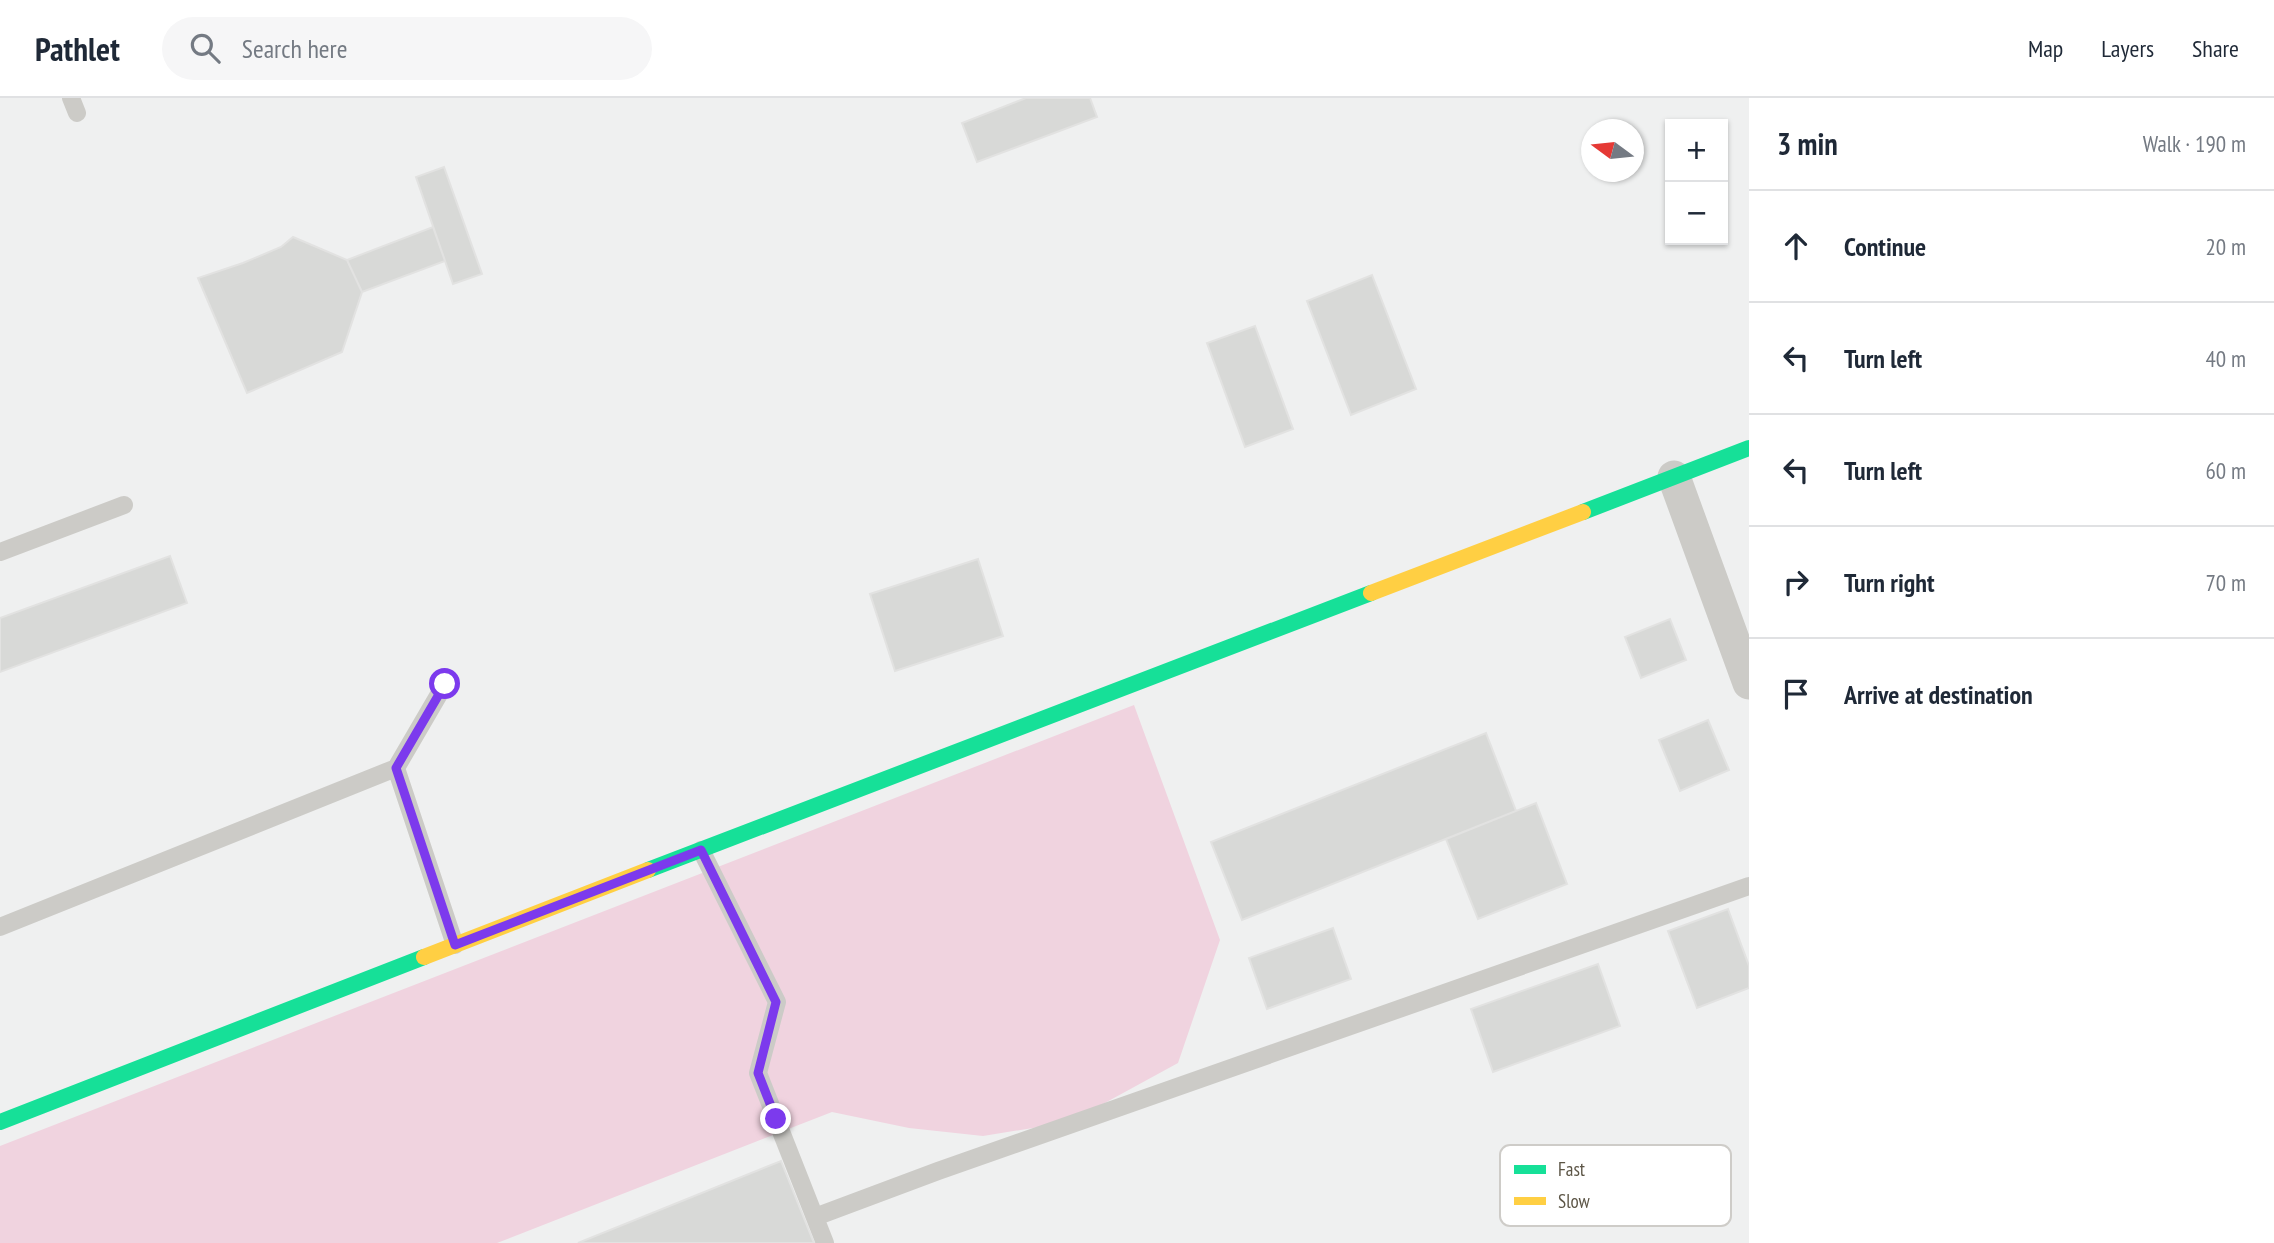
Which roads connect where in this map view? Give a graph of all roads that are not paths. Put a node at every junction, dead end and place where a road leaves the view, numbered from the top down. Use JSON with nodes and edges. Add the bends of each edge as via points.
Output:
{"nodes":[{"id":1,"x":1749,"y":448,"type":"edge"},
{"id":2,"x":1674,"y":477,"type":"junction"},
{"id":3,"x":124,"y":505,"type":"dead end"},
{"id":4,"x":0,"y":552,"type":"edge"},
{"id":5,"x":1749,"y":683,"type":"edge"},
{"id":6,"x":445,"y":684,"type":"dead end"},
{"id":7,"x":396,"y":768,"type":"junction"},
{"id":8,"x":701,"y":850,"type":"junction"},
{"id":9,"x":1749,"y":886,"type":"edge"},
{"id":10,"x":0,"y":927,"type":"edge"},
{"id":11,"x":455,"y":945,"type":"junction"},
{"id":12,"x":0,"y":1122,"type":"edge"},
{"id":13,"x":815,"y":1217,"type":"junction"},
{"id":14,"x":825,"y":1243,"type":"edge"}],
"edges":[{"from":1,"to":2,"type":"street"},
{"from":2,"to":5,"type":"street"},
{"from":2,"to":8,"type":"street"},
{"from":3,"to":4,"type":"lane"},
{"from":6,"to":7,"type":"lane"},
{"from":7,"to":10,"type":"lane"},
{"from":7,"to":11,"type":"lane"},
{"from":8,"to":11,"type":"street"},
{"from":8,"to":13,"type":"lane","via":[[776,1002],[758,1073]]},
{"from":9,"to":13,"type":"lane"},
{"from":11,"to":12,"type":"street"},
{"from":13,"to":14,"type":"lane"}]}
